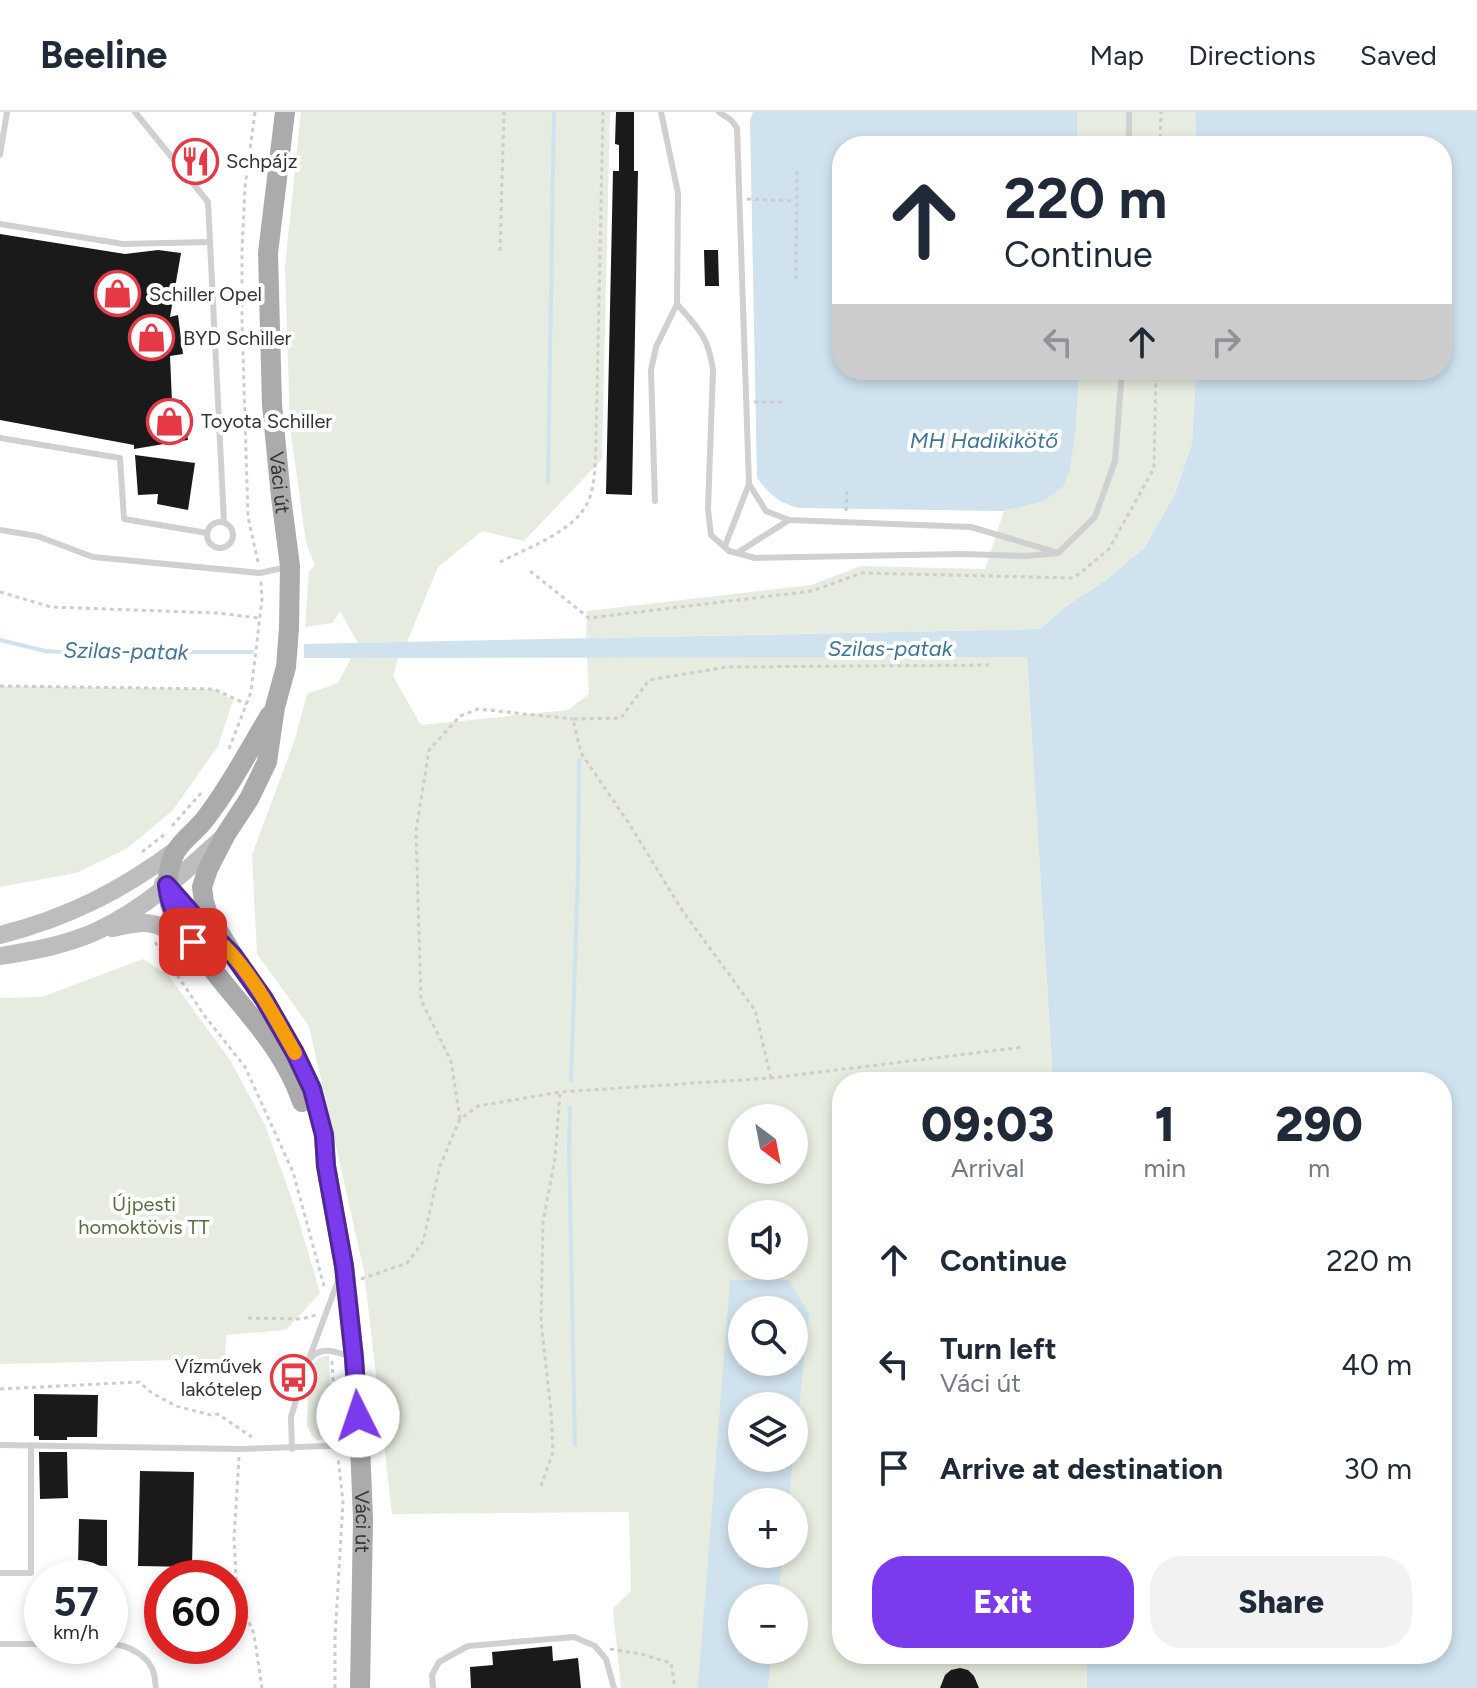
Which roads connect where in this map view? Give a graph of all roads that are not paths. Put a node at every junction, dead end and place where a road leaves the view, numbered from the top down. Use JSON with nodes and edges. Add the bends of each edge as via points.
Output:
{"nodes":[{"id":1,"x":7,"y":112,"type":"edge"},
{"id":2,"x":135,"y":112,"type":"edge"},
{"id":3,"x":285,"y":112,"type":"edge"},
{"id":4,"x":661,"y":112,"type":"edge"},
{"id":5,"x":719,"y":112,"type":"edge"},
{"id":6,"x":1129,"y":112,"type":"edge"},
{"id":7,"x":1129,"y":136,"type":"edge"},
{"id":8,"x":0,"y":155,"type":"edge"},
{"id":9,"x":0,"y":224,"type":"edge"},
{"id":10,"x":210,"y":242,"type":"junction"},
{"id":11,"x":677,"y":304,"type":"junction"},
{"id":12,"x":1121,"y":380,"type":"edge"},
{"id":13,"x":0,"y":438,"type":"edge"},
{"id":14,"x":749,"y":484,"type":"junction"},
{"id":15,"x":655,"y":501,"type":"dead end"},
{"id":16,"x":789,"y":520,"type":"junction"},
{"id":17,"x":224,"y":522,"type":"junction"},
{"id":18,"x":0,"y":530,"type":"edge"},
{"id":19,"x":207,"y":533,"type":"junction"},
{"id":20,"x":725,"y":546,"type":"junction"},
{"id":21,"x":737,"y":553,"type":"junction"},
{"id":22,"x":1058,"y":553,"type":"junction"},
{"id":23,"x":290,"y":566,"type":"junction"},
{"id":24,"x":275,"y":707,"type":"junction"},
{"id":25,"x":226,"y":834,"type":"junction"},
{"id":26,"x":176,"y":850,"type":"junction"},
{"id":27,"x":132,"y":881,"type":"junction"},
{"id":28,"x":167,"y":885,"type":"junction"},
{"id":29,"x":97,"y":931,"type":"junction"},
{"id":30,"x":0,"y":935,"type":"edge"},
{"id":31,"x":233,"y":955,"type":"junction"},
{"id":32,"x":0,"y":956,"type":"edge"},
{"id":33,"x":208,"y":965,"type":"junction"},
{"id":34,"x":326,"y":1166,"type":"junction"},
{"id":35,"x":344,"y":1275,"type":"junction"},
{"id":36,"x":354,"y":1358,"type":"junction"},
{"id":37,"x":307,"y":1364,"type":"junction"},
{"id":38,"x":0,"y":1445,"type":"edge"},
{"id":39,"x":31,"y":1445,"type":"junction"},
{"id":40,"x":360,"y":1445,"type":"junction"},
{"id":41,"x":292,"y":1449,"type":"junction"},
{"id":42,"x":0,"y":1573,"type":"edge"},
{"id":43,"x":0,"y":1644,"type":"edge"},
{"id":44,"x":24,"y":1644,"type":"edge"},
{"id":45,"x":128,"y":1648,"type":"edge"},
{"id":46,"x":156,"y":1688,"type":"edge"},
{"id":47,"x":360,"y":1688,"type":"edge"},
{"id":48,"x":433,"y":1688,"type":"edge"},
{"id":49,"x":614,"y":1688,"type":"edge"}],
"edges":[{"from":1,"to":8,"type":"lane"},
{"from":2,"to":10,"type":"lane","via":[[208,202]]},
{"from":3,"to":23,"type":"main road","name":"Váci út","via":[[268,253],[272,405]]},
{"from":4,"to":11,"type":"lane","via":[[678,193]]},
{"from":5,"to":14,"type":"lane","via":[[737,128]]},
{"from":6,"to":7,"type":"lane"},
{"from":9,"to":10,"type":"lane","via":[[123,244]]},
{"from":10,"to":17,"type":"lane"},
{"from":11,"to":15,"type":"lane","via":[[651,370]]},
{"from":11,"to":20,"type":"lane","via":[[703,332],[710,351],[708,509],[711,535]]},
{"from":12,"to":22,"type":"lane","via":[[1115,461],[1095,517]]},
{"from":13,"to":19,"type":"lane","via":[[120,458],[124,519]]},
{"from":14,"to":16,"type":"lane","via":[[766,511]]},
{"from":14,"to":20,"type":"lane"},
{"from":16,"to":21,"type":"lane"},
{"from":16,"to":22,"type":"lane","via":[[971,527]]},
{"from":17,"to":19,"type":"lane","via":[[213,523]]},
{"from":17,"to":19,"type":"lane","via":[[233,537],[225,547],[212,545]]},
{"from":18,"to":23,"type":"lane","via":[[37,536],[93,557],[260,573]]},
{"from":20,"to":21,"type":"lane"},
{"from":21,"to":22,"type":"lane","via":[[755,558]]},
{"from":23,"to":24,"type":"main road","name":"Váci út","via":[[286,667]]},
{"from":24,"to":25,"type":"main road","name":"Váci út","via":[[267,762]]},
{"from":24,"to":26,"type":"main road","name":"Váci út","via":[[204,821]]},
{"from":25,"to":28,"type":"main road"},
{"from":25,"to":31,"type":"main road","name":"Váci út","via":[[202,887],[208,914]]},
{"from":26,"to":27,"type":"main road"},
{"from":26,"to":28,"type":"main road","name":"Váci út"},
{"from":27,"to":28,"type":"main road"},
{"from":27,"to":30,"type":"main road","via":[[44,923]]},
{"from":28,"to":29,"type":"main road"},
{"from":28,"to":31,"type":"main road"},
{"from":28,"to":33,"type":"main road","name":"Váci út","via":[[177,920]]},
{"from":29,"to":32,"type":"main road","via":[[40,950]]},
{"from":29,"to":33,"type":"main road","via":[[152,925],[181,938]]},
{"from":31,"to":34,"type":"main road","name":"Váci út","via":[[264,999],[312,1089]]},
{"from":33,"to":34,"type":"main road","name":"Váci út","via":[[280,1056]]},
{"from":34,"to":35,"type":"main road","name":"Váci út"},
{"from":35,"to":36,"type":"main road","name":"Váci út"},
{"from":35,"to":37,"type":"lane"},
{"from":36,"to":37,"type":"lane","via":[[332,1350],[314,1354]]},
{"from":36,"to":40,"type":"main road","name":"Váci út"},
{"from":37,"to":41,"type":"lane","via":[[291,1417]]},
{"from":38,"to":39,"type":"lane"},
{"from":39,"to":41,"type":"lane"},
{"from":39,"to":42,"type":"lane","via":[[31,1573]]},
{"from":40,"to":41,"type":"lane"},
{"from":40,"to":47,"type":"main road","name":"Váci út"},
{"from":43,"to":44,"type":"lane"},
{"from":45,"to":46,"type":"lane","via":[[154,1670]]},
{"from":48,"to":49,"type":"lane","via":[[439,1662],[468,1646],[574,1637],[595,1646],[606,1659]]}]}
